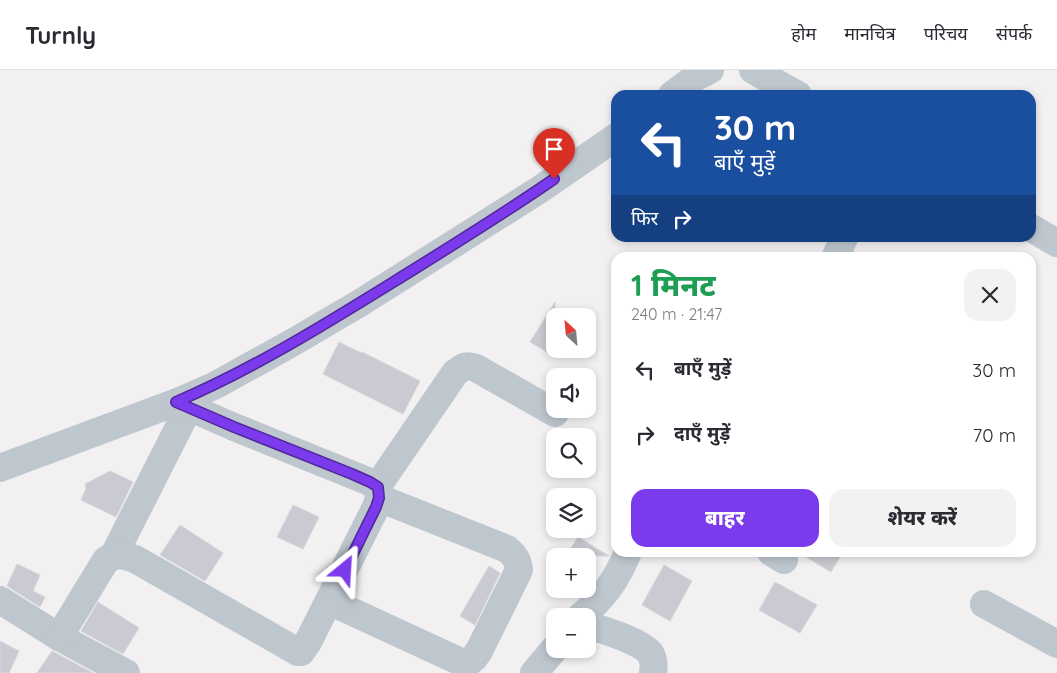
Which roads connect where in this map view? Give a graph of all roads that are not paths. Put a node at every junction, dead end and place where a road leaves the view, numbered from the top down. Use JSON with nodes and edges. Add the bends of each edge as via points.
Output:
{"nodes":[{"id":1,"x":710,"y":70,"type":"edge"},
{"id":2,"x":753,"y":70,"type":"edge"},
{"id":3,"x":679,"y":90,"type":"edge"},
{"id":4,"x":789,"y":90,"type":"edge"},
{"id":5,"x":611,"y":140,"type":"edge"},
{"id":6,"x":1036,"y":231,"type":"edge"},
{"id":7,"x":1057,"y":242,"type":"edge"},
{"id":8,"x":183,"y":405,"type":"junction"},
{"id":9,"x":546,"y":408,"type":"edge"},
{"id":10,"x":0,"y":468,"type":"edge"},
{"id":11,"x":378,"y":492,"type":"junction"},
{"id":12,"x":114,"y":555,"type":"junction"},
{"id":13,"x":626,"y":557,"type":"edge"},
{"id":14,"x":0,"y":600,"type":"edge"},
{"id":15,"x":329,"y":601,"type":"junction"},
{"id":16,"x":984,"y":604,"type":"dead end"},
{"id":17,"x":591,"y":608,"type":"edge"},
{"id":18,"x":596,"y":628,"type":"edge"},
{"id":19,"x":59,"y":636,"type":"junction"},
{"id":20,"x":1057,"y":644,"type":"edge"},
{"id":21,"x":547,"y":658,"type":"edge"},
{"id":22,"x":126,"y":673,"type":"edge"},
{"id":23,"x":534,"y":673,"type":"edge"},
{"id":24,"x":653,"y":673,"type":"edge"}],
"edges":[{"from":1,"to":3,"type":"street"},
{"from":2,"to":4,"type":"street"},
{"from":5,"to":8,"type":"street","via":[[360,303]]},
{"from":6,"to":7,"type":"street"},
{"from":8,"to":10,"type":"street"},
{"from":8,"to":11,"type":"street","via":[[370,482]]},
{"from":8,"to":12,"type":"street"},
{"from":9,"to":11,"type":"street","via":[[476,368],[468,365],[461,368]]},
{"from":11,"to":15,"type":"street","via":[[376,507]]},
{"from":11,"to":15,"type":"street","via":[[508,549],[516,557],[519,570],[479,651],[468,664]]},
{"from":12,"to":15,"type":"street","via":[[135,559],[300,653]]},
{"from":12,"to":19,"type":"street","via":[[106,560]]},
{"from":13,"to":17,"type":"street","via":[[608,591]]},
{"from":14,"to":19,"type":"street"},
{"from":16,"to":20,"type":"street"},
{"from":18,"to":24,"type":"street","via":[[642,647],[650,654]]},
{"from":19,"to":22,"type":"street"},
{"from":21,"to":23,"type":"street"}]}
